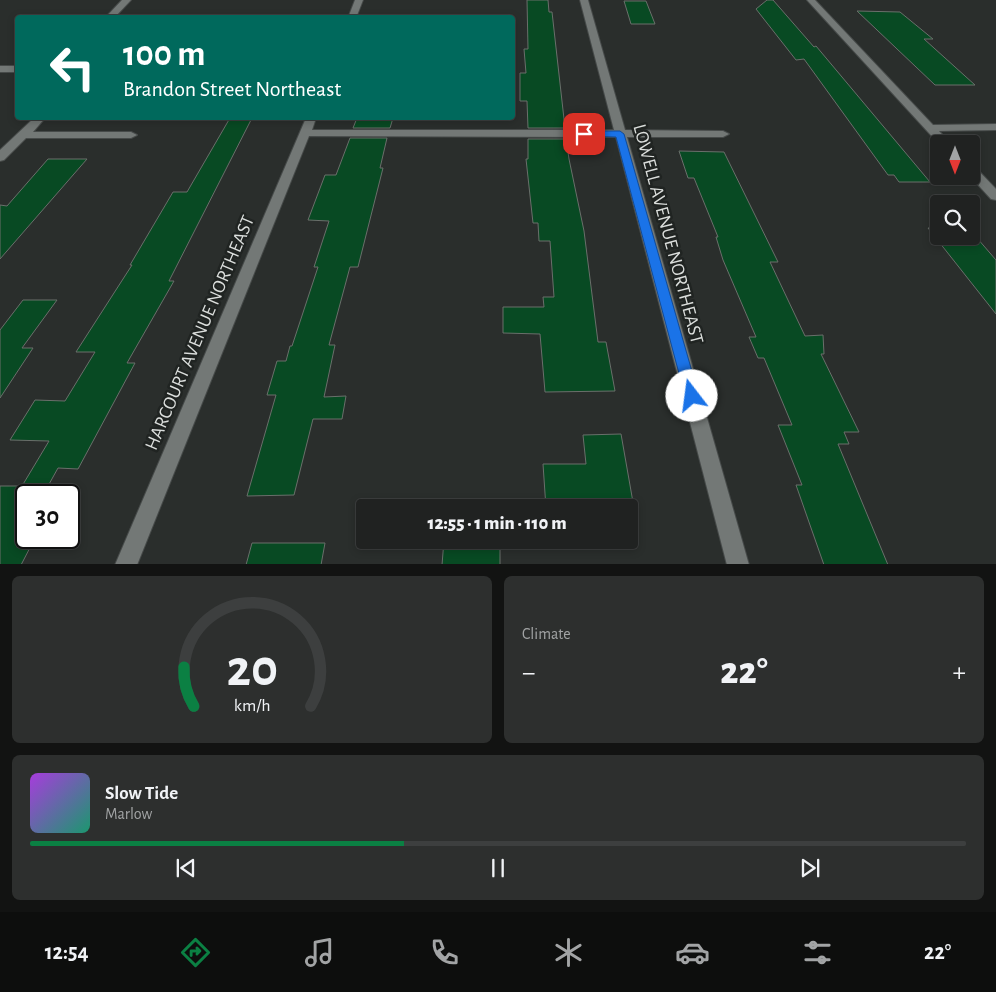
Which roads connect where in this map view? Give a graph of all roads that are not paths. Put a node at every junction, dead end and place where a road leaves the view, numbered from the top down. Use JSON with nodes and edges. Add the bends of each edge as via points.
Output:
{"nodes":[{"id":1,"x":127,"y":0,"type":"edge"},
{"id":2,"x":359,"y":0,"type":"edge"},
{"id":3,"x":584,"y":0,"type":"edge"},
{"id":4,"x":811,"y":0,"type":"edge"},
{"id":5,"x":112,"y":15,"type":"edge"},
{"id":6,"x":353,"y":15,"type":"edge"},
{"id":7,"x":0,"y":69,"type":"edge"},
{"id":8,"x":15,"y":69,"type":"edge"},
{"id":9,"x":38,"y":120,"type":"edge"},
{"id":10,"x":310,"y":120,"type":"edge"},
{"id":11,"x":996,"y":127,"type":"edge"},
{"id":12,"x":930,"y":128,"type":"junction"},
{"id":13,"x":305,"y":133,"type":"junction"},
{"id":14,"x":620,"y":134,"type":"junction"},
{"id":15,"x":723,"y":134,"type":"dead end"},
{"id":16,"x":22,"y":135,"type":"junction"},
{"id":17,"x":131,"y":135,"type":"dead end"},
{"id":18,"x":937,"y":135,"type":"edge"},
{"id":19,"x":0,"y":157,"type":"edge"},
{"id":20,"x":980,"y":179,"type":"edge"},
{"id":21,"x":996,"y":196,"type":"edge"},
{"id":22,"x":126,"y":564,"type":"edge"},
{"id":23,"x":738,"y":564,"type":"edge"}],
"edges":[{"from":1,"to":5,"type":"street"},
{"from":2,"to":6,"type":"street"},
{"from":3,"to":14,"type":"street","name":"LOWELL AVENUE NORTHEAST"},
{"from":4,"to":12,"type":"street"},
{"from":7,"to":8,"type":"street"},
{"from":9,"to":16,"type":"street"},
{"from":10,"to":13,"type":"street","name":"HARCOURT AVENUE NORTHEAST"},
{"from":11,"to":12,"type":"street"},
{"from":12,"to":18,"type":"street"},
{"from":13,"to":14,"type":"street"},
{"from":13,"to":22,"type":"street","name":"HARCOURT AVENUE NORTHEAST"},
{"from":14,"to":15,"type":"street"},
{"from":14,"to":23,"type":"street","name":"LOWELL AVENUE NORTHEAST"},
{"from":16,"to":17,"type":"street"},
{"from":16,"to":19,"type":"street"},
{"from":20,"to":21,"type":"street"}]}
